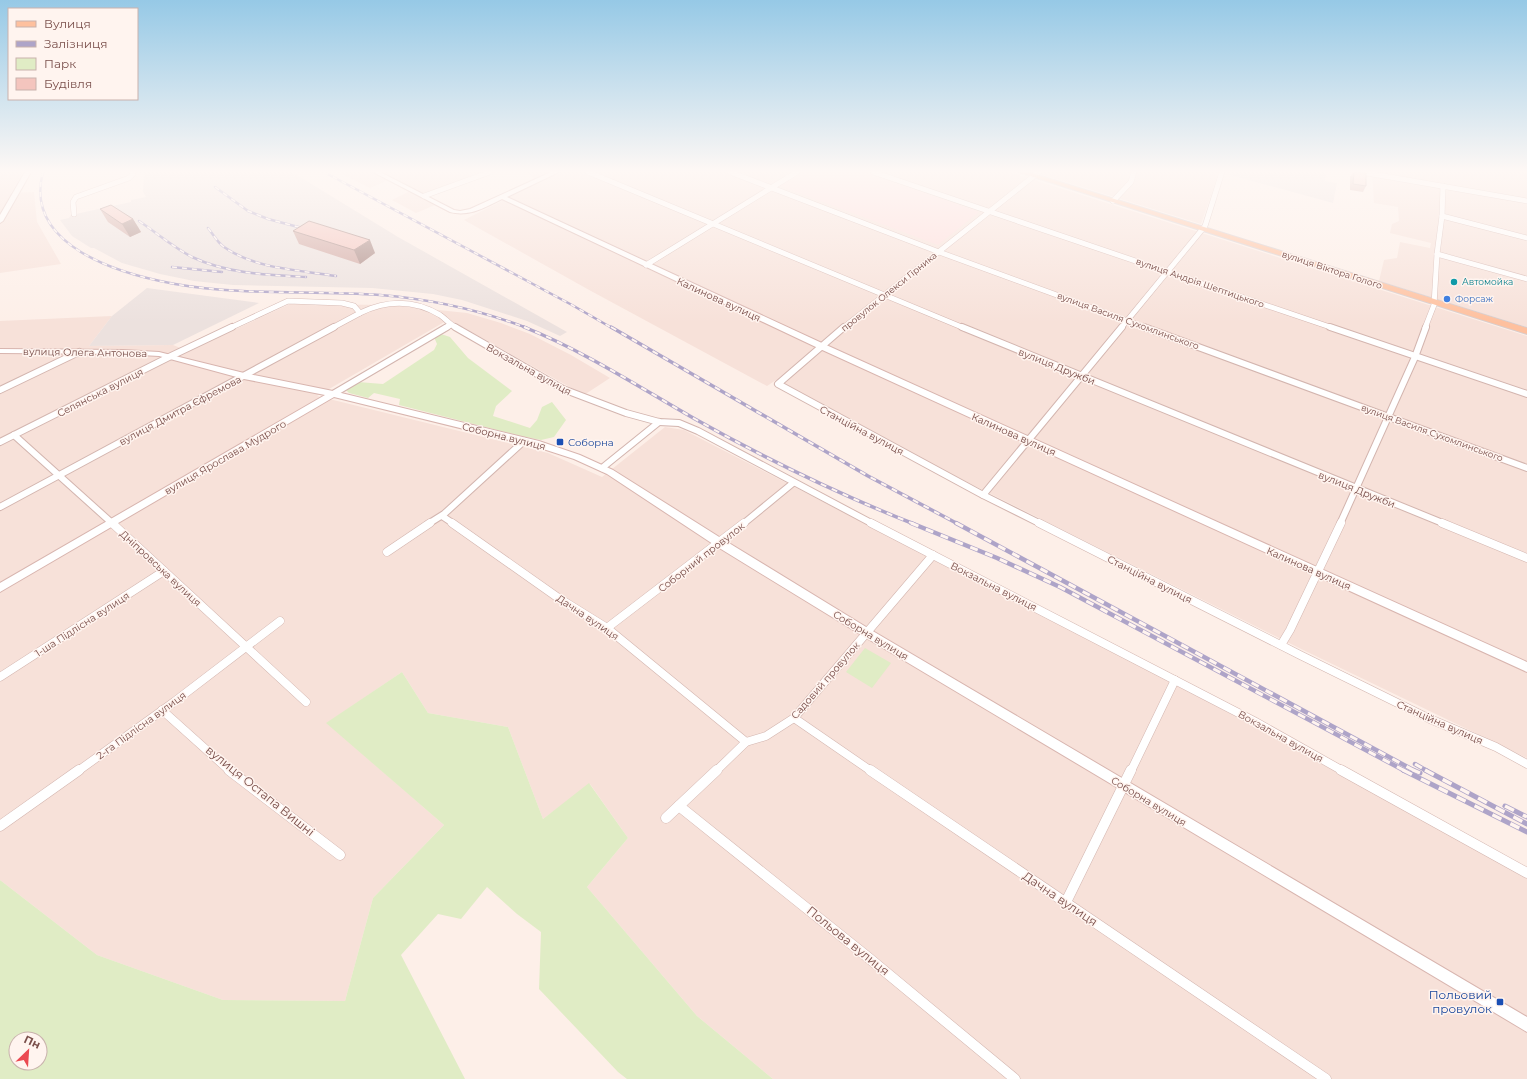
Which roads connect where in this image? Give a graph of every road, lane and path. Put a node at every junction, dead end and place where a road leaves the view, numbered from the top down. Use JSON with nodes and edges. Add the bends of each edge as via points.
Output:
{"nodes":[{"id":1,"x":556,"y":222,"type":"edge"},
{"id":2,"x":709,"y":222,"type":"edge"},
{"id":3,"x":716,"y":222,"type":"edge"},
{"id":4,"x":861,"y":222,"type":"edge"},
{"id":5,"x":977,"y":222,"type":"edge"},
{"id":6,"x":1021,"y":222,"type":"edge"},
{"id":7,"x":1182,"y":222,"type":"edge"},
{"id":8,"x":1206,"y":222,"type":"edge"},
{"id":9,"x":1441,"y":222,"type":"edge"},
{"id":10,"x":1467,"y":222,"type":"edge"},
{"id":11,"x":713,"y":224,"type":"junction"},
{"id":12,"x":1203,"y":229,"type":"junction"},
{"id":13,"x":1527,"y":238,"type":"edge"},
{"id":14,"x":939,"y":252,"type":"junction"},
{"id":15,"x":1437,"y":254,"type":"junction"},
{"id":16,"x":646,"y":265,"type":"junction"},
{"id":17,"x":1167,"y":272,"type":"junction"},
{"id":18,"x":1527,"y":279,"type":"edge"},
{"id":19,"x":885,"y":296,"type":"junction"},
{"id":20,"x":1435,"y":302,"type":"junction"},
{"id":21,"x":360,"y":313,"type":"junction"},
{"id":22,"x":1127,"y":321,"type":"junction"},
{"id":23,"x":451,"y":325,"type":"junction"},
{"id":24,"x":1527,"y":331,"type":"edge"},
{"id":25,"x":821,"y":346,"type":"junction"},
{"id":26,"x":0,"y":351,"type":"edge"},
{"id":27,"x":79,"y":352,"type":"junction"},
{"id":28,"x":169,"y":357,"type":"junction"},
{"id":29,"x":1415,"y":357,"type":"junction"},
{"id":30,"x":244,"y":376,"type":"junction"},
{"id":31,"x":1080,"y":376,"type":"junction"},
{"id":32,"x":778,"y":384,"type":"joint"},
{"id":33,"x":0,"y":390,"type":"edge"},
{"id":34,"x":333,"y":394,"type":"junction"},
{"id":35,"x":1527,"y":394,"type":"edge"},
{"id":36,"x":1388,"y":417,"type":"junction"},
{"id":37,"x":659,"y":422,"type":"junction"},
{"id":38,"x":14,"y":435,"type":"junction"},
{"id":39,"x":1027,"y":440,"type":"junction"},
{"id":40,"x":524,"y":441,"type":"junction"},
{"id":41,"x":0,"y":442,"type":"edge"},
{"id":42,"x":602,"y":468,"type":"junction"},
{"id":43,"x":1527,"y":468,"type":"edge"},
{"id":44,"x":59,"y":476,"type":"junction"},
{"id":45,"x":793,"y":483,"type":"junction"},
{"id":46,"x":1357,"y":489,"type":"junction"},
{"id":47,"x":983,"y":495,"type":"junction"},
{"id":48,"x":0,"y":507,"type":"edge"},
{"id":49,"x":442,"y":516,"type":"junction"},
{"id":50,"x":112,"y":523,"type":"junction"},
{"id":51,"x":720,"y":543,"type":"junction"},
{"id":52,"x":387,"y":552,"type":"dead end"},
{"id":53,"x":933,"y":555,"type":"junction"},
{"id":54,"x":1527,"y":558,"type":"edge"},
{"id":55,"x":164,"y":571,"type":"junction"},
{"id":56,"x":1317,"y":572,"type":"junction"},
{"id":57,"x":0,"y":588,"type":"edge"},
{"id":58,"x":280,"y":621,"type":"dead end"},
{"id":59,"x":607,"y":628,"type":"junction"},
{"id":60,"x":867,"y":633,"type":"junction"},
{"id":61,"x":1281,"y":645,"type":"junction"},
{"id":62,"x":245,"y":647,"type":"junction"},
{"id":63,"x":1527,"y":667,"type":"edge"},
{"id":64,"x":0,"y":677,"type":"edge"},
{"id":65,"x":1175,"y":680,"type":"junction"},
{"id":66,"x":306,"y":702,"type":"dead end"},
{"id":67,"x":162,"y":710,"type":"junction"},
{"id":68,"x":794,"y":718,"type":"junction"},
{"id":69,"x":746,"y":742,"type":"junction"},
{"id":70,"x":1527,"y":764,"type":"edge"},
{"id":71,"x":1123,"y":786,"type":"junction"},
{"id":72,"x":679,"y":806,"type":"junction"},
{"id":73,"x":666,"y":818,"type":"dead end"},
{"id":74,"x":0,"y":826,"type":"edge"},
{"id":75,"x":340,"y":855,"type":"dead end"},
{"id":76,"x":1527,"y":873,"type":"edge"},
{"id":77,"x":1066,"y":902,"type":"junction"},
{"id":78,"x":1527,"y":1026,"type":"edge"},
{"id":79,"x":1015,"y":1079,"type":"edge"},
{"id":80,"x":1326,"y":1079,"type":"edge"}],
"edges":[{"from":1,"to":16,"type":"street","name":"Калинова вулиця"},
{"from":2,"to":11,"type":"street","name":"вулиця Дружби"},
{"from":3,"to":11,"type":"street"},
{"from":4,"to":14,"type":"street","name":"вулиця Василя Сухомлинського"},
{"from":5,"to":14,"type":"street","name":"провулок Олекси Гірника"},
{"from":6,"to":17,"type":"street","name":"вулиця Андрія Шептицького"},
{"from":7,"to":12,"type":"main road","name":"вулиця Віктора Голого"},
{"from":8,"to":12,"type":"street"},
{"from":9,"to":15,"type":"street"},
{"from":10,"to":13,"type":"street"},
{"from":11,"to":16,"type":"street"},
{"from":11,"to":19,"type":"street","name":"вулиця Дружби"},
{"from":12,"to":17,"type":"street"},
{"from":12,"to":20,"type":"main road","name":"вулиця Віктора Голого"},
{"from":14,"to":19,"type":"street","name":"провулок Олекси Гірника"},
{"from":14,"to":22,"type":"street","name":"вулиця Василя Сухомлинського"},
{"from":15,"to":18,"type":"street"},
{"from":15,"to":20,"type":"street"},
{"from":16,"to":25,"type":"street","name":"Калинова вулиця"},
{"from":17,"to":22,"type":"street"},
{"from":17,"to":29,"type":"street","name":"вулиця Андрія Шептицького"},
{"from":19,"to":25,"type":"street","name":"провулок Олекси Гірника"},
{"from":19,"to":31,"type":"street","name":"вулиця Дружби"},
{"from":20,"to":24,"type":"main road","name":"вулиця Віктора Голого"},
{"from":20,"to":29,"type":"street"},
{"from":21,"to":23,"type":"street","name":"вулиця Дмитра Єфремова","via":[[374,306],[400,302],[430,310]]},
{"from":21,"to":28,"type":"street","name":"Селянська вулиця","via":[[354,306],[342,303],[288,301]]},
{"from":21,"to":30,"type":"street","name":"вулиця Дмитра Єфремова"},
{"from":22,"to":31,"type":"street"},
{"from":22,"to":36,"type":"street","name":"вулиця Василя Сухомлинського"},
{"from":23,"to":34,"type":"street","name":"вулиця Ярослава Мудрого"},
{"from":23,"to":37,"type":"street","name":"Вокзальна вулиця","via":[[563,390]]},
{"from":25,"to":32,"type":"street","name":"провулок Олекси Гірника"},
{"from":25,"to":39,"type":"street","name":"Калинова вулиця"},
{"from":26,"to":27,"type":"street","name":"вулиця Олега Антонова"},
{"from":27,"to":28,"type":"street","name":"вулиця Олега Антонова","via":[[138,352]]},
{"from":27,"to":33,"type":"street"},
{"from":28,"to":30,"type":"street","name":"Соборна вулиця"},
{"from":28,"to":38,"type":"street","name":"Селянська вулиця"},
{"from":29,"to":35,"type":"street","name":"вулиця Андрія Шептицького"},
{"from":29,"to":36,"type":"street"},
{"from":30,"to":34,"type":"street","name":"Соборна вулиця"},
{"from":30,"to":44,"type":"street","name":"вулиця Дмитра Єфремова"},
{"from":31,"to":39,"type":"street"},
{"from":31,"to":46,"type":"street","name":"вулиця Дружби"},
{"from":32,"to":47,"type":"street","name":"Станційна вулиця"},
{"from":34,"to":40,"type":"street","name":"Соборна вулиця"},
{"from":34,"to":50,"type":"street","name":"вулиця Ярослава Мудрого"},
{"from":36,"to":43,"type":"street","name":"вулиця Василя Сухомлинського"},
{"from":36,"to":46,"type":"street"},
{"from":37,"to":42,"type":"street"},
{"from":37,"to":45,"type":"street","name":"Вокзальна вулиця","via":[[680,423],[698,431]]},
{"from":38,"to":41,"type":"street","name":"Селянська вулиця"},
{"from":38,"to":44,"type":"street","name":"Дніпровська вулиця"},
{"from":39,"to":47,"type":"street"},
{"from":39,"to":56,"type":"street","name":"Калинова вулиця"},
{"from":40,"to":42,"type":"street","name":"Соборна вулиця","via":[[566,452]]},
{"from":40,"to":49,"type":"street"},
{"from":42,"to":51,"type":"street","name":"Соборна вулиця"},
{"from":44,"to":48,"type":"street","name":"вулиця Дмитра Єфремова"},
{"from":44,"to":50,"type":"street","name":"Дніпровська вулиця"},
{"from":45,"to":51,"type":"street","name":"Соборний провулок"},
{"from":45,"to":53,"type":"street","name":"Вокзальна вулиця"},
{"from":46,"to":54,"type":"street","name":"вулиця Дружби"},
{"from":46,"to":56,"type":"street"},
{"from":47,"to":61,"type":"street","name":"Станційна вулиця"},
{"from":49,"to":52,"type":"street"},
{"from":49,"to":59,"type":"street","name":"Дачна вулиця","via":[[557,597]]},
{"from":50,"to":55,"type":"street","name":"Дніпровська вулиця"},
{"from":50,"to":57,"type":"street","name":"вулиця Ярослава Мудрого"},
{"from":51,"to":59,"type":"street","name":"Соборний провулок"},
{"from":51,"to":60,"type":"street","name":"Соборна вулиця"},
{"from":53,"to":60,"type":"street","name":"Садовий провулок"},
{"from":53,"to":65,"type":"street","name":"Вокзальна вулиця"},
{"from":55,"to":62,"type":"street","name":"Дніпровська вулиця"},
{"from":55,"to":64,"type":"street","name":"1-ша Підлісна вулиця"},
{"from":56,"to":61,"type":"street"},
{"from":56,"to":63,"type":"street","name":"Калинова вулиця"},
{"from":58,"to":62,"type":"street","name":"2-га Підлісна вулиця"},
{"from":59,"to":69,"type":"street","name":"Дачна вулиця"},
{"from":60,"to":68,"type":"street","name":"Садовий провулок"},
{"from":60,"to":71,"type":"street","name":"Соборна вулиця"},
{"from":61,"to":70,"type":"street","name":"Станційна вулиця"},
{"from":62,"to":66,"type":"street","name":"Дніпровська вулиця"},
{"from":62,"to":67,"type":"street","name":"2-га Підлісна вулиця"},
{"from":65,"to":71,"type":"street"},
{"from":65,"to":76,"type":"street","name":"Вокзальна вулиця","via":[[1254,721]]},
{"from":67,"to":74,"type":"street","name":"2-га Підлісна вулиця"},
{"from":67,"to":75,"type":"street","name":"вулиця Остапа Вишні","via":[[240,779]]},
{"from":68,"to":69,"type":"street","name":"Садовий провулок","via":[[766,736]]},
{"from":68,"to":77,"type":"street","name":"Дачна вулиця"},
{"from":69,"to":72,"type":"street","name":"Садовий провулок"},
{"from":71,"to":77,"type":"street"},
{"from":71,"to":78,"type":"street","name":"Соборна вулиця"},
{"from":72,"to":73,"type":"street","name":"Садовий провулок"},
{"from":72,"to":79,"type":"street","name":"Польова вулиця"},
{"from":77,"to":80,"type":"street","name":"Дачна вулиця"}]}
